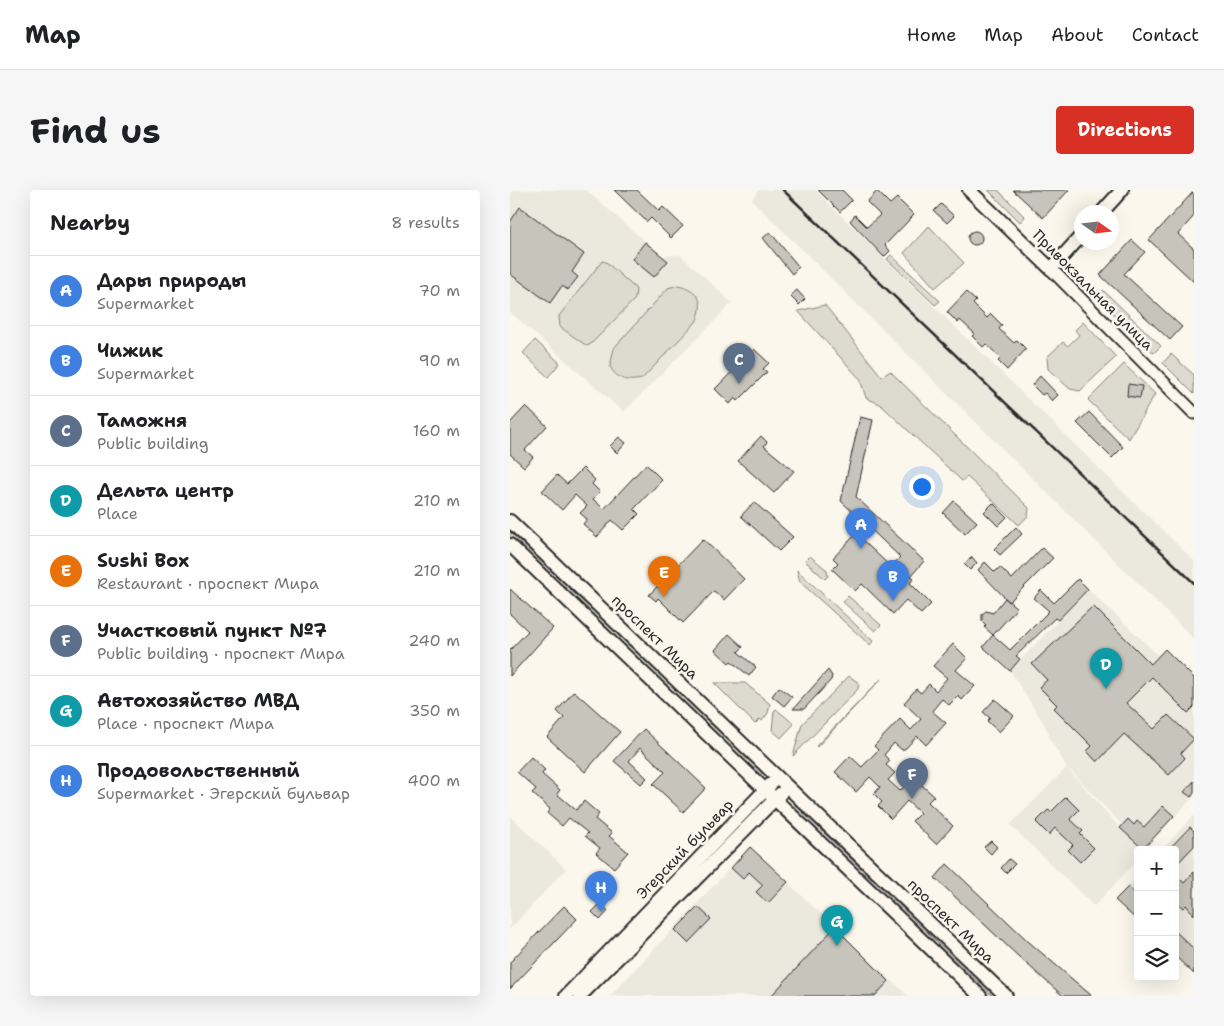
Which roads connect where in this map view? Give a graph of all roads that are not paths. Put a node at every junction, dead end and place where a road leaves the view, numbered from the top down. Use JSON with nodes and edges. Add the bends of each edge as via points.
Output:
{"nodes":[{"id":1,"x":970,"y":190,"type":"edge"},
{"id":2,"x":1122,"y":190,"type":"edge"},
{"id":3,"x":1108,"y":205,"type":"edge"},
{"id":4,"x":1074,"y":244,"type":"edge"},
{"id":5,"x":1051,"y":270,"type":"junction"},
{"id":6,"x":1194,"y":413,"type":"edge"},
{"id":7,"x":510,"y":521,"type":"edge"},
{"id":8,"x":510,"y":545,"type":"edge"},
{"id":9,"x":677,"y":680,"type":"junction"},
{"id":10,"x":664,"y":693,"type":"junction"},
{"id":11,"x":783,"y":781,"type":"junction"},
{"id":12,"x":765,"y":790,"type":"junction"},
{"id":13,"x":775,"y":799,"type":"junction"},
{"id":14,"x":700,"y":857,"type":"junction"},
{"id":15,"x":710,"y":866,"type":"junction"},
{"id":16,"x":641,"y":926,"type":"junction"},
{"id":17,"x":566,"y":996,"type":"edge"},
{"id":18,"x":580,"y":996,"type":"edge"},
{"id":19,"x":980,"y":996,"type":"edge"},
{"id":20,"x":1006,"y":996,"type":"edge"}],
"edges":[{"from":1,"to":5,"type":"main road","name":"Привокзальная улица"},
{"from":2,"to":3,"type":"main road"},
{"from":4,"to":5,"type":"main road"},
{"from":5,"to":6,"type":"street","name":"Привокзальная улица"},
{"from":7,"to":9,"type":"main road","name":"проспект Мира"},
{"from":8,"to":10,"type":"main road"},
{"from":9,"to":10,"type":"main road"},
{"from":9,"to":11,"type":"main road","name":"проспект Мира"},
{"from":10,"to":12,"type":"main road"},
{"from":11,"to":12,"type":"main road","name":"Эгерский бульвар"},
{"from":11,"to":13,"type":"main road","name":"Эгерский бульвар"},
{"from":11,"to":20,"type":"main road","name":"проспект Мира"},
{"from":12,"to":13,"type":"main road"},
{"from":12,"to":14,"type":"main road","name":"Эгерский бульвар"},
{"from":13,"to":15,"type":"main road","name":"Эгерский бульвар"},
{"from":13,"to":19,"type":"main road"},
{"from":14,"to":15,"type":"main road"},
{"from":14,"to":16,"type":"main road","name":"Эгерский бульвар"},
{"from":15,"to":16,"type":"main road","name":"Эгерский бульвар"},
{"from":16,"to":17,"type":"main road","name":"Эгерский бульвар"},
{"from":16,"to":18,"type":"main road","name":"Эгерский бульвар"}]}
